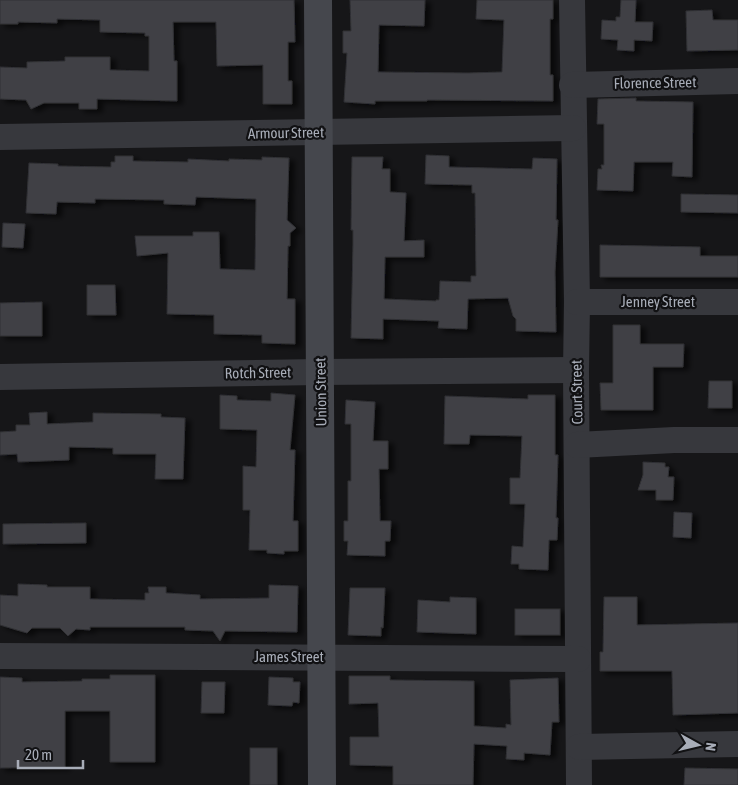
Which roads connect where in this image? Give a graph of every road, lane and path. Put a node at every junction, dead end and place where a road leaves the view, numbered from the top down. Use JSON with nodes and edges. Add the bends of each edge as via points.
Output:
{"nodes":[{"id":1,"x":318,"y":0,"type":"edge"},
{"id":2,"x":572,"y":0,"type":"edge"},
{"id":3,"x":738,"y":81,"type":"edge"},
{"id":4,"x":572,"y":85,"type":"junction"},
{"id":5,"x":573,"y":128,"type":"junction"},
{"id":6,"x":319,"y":132,"type":"junction"},
{"id":7,"x":0,"y":137,"type":"edge"},
{"id":8,"x":577,"y":302,"type":"junction"},
{"id":9,"x":738,"y":302,"type":"edge"},
{"id":10,"x":576,"y":370,"type":"junction"},
{"id":11,"x":320,"y":372,"type":"junction"},
{"id":12,"x":0,"y":377,"type":"edge"},
{"id":13,"x":738,"y":440,"type":"edge"},
{"id":14,"x":577,"y":445,"type":"junction"},
{"id":15,"x":0,"y":656,"type":"edge"},
{"id":16,"x":322,"y":657,"type":"junction"},
{"id":17,"x":578,"y":659,"type":"junction"},
{"id":18,"x":738,"y":744,"type":"edge"},
{"id":19,"x":579,"y":747,"type":"junction"},
{"id":20,"x":322,"y":785,"type":"edge"},
{"id":21,"x":579,"y":785,"type":"edge"}],
"edges":[{"from":1,"to":6,"type":"main road","name":"Union Street"},
{"from":2,"to":4,"type":"street","name":"Court Street"},
{"from":3,"to":4,"type":"street","name":"Florence Street"},
{"from":4,"to":5,"type":"street","name":"Court Street"},
{"from":5,"to":6,"type":"street","name":"Armour Street"},
{"from":5,"to":8,"type":"street","name":"Court Street"},
{"from":6,"to":7,"type":"street","name":"Armour Street"},
{"from":6,"to":11,"type":"main road","name":"Union Street"},
{"from":8,"to":9,"type":"street","name":"Jenney Street"},
{"from":8,"to":10,"type":"street","name":"Court Street"},
{"from":10,"to":11,"type":"street","name":"Rotch Street"},
{"from":10,"to":14,"type":"street","name":"Court Street"},
{"from":11,"to":12,"type":"street","name":"Rotch Street"},
{"from":11,"to":16,"type":"main road","name":"Union Street"},
{"from":13,"to":14,"type":"street"},
{"from":14,"to":17,"type":"street","name":"Court Street"},
{"from":15,"to":16,"type":"street","name":"James Street"},
{"from":16,"to":17,"type":"street","name":"James Street"},
{"from":16,"to":20,"type":"main road","name":"Union Street"},
{"from":17,"to":19,"type":"street","name":"Court Street"},
{"from":18,"to":19,"type":"street"},
{"from":19,"to":21,"type":"street","name":"Court Street"}]}
